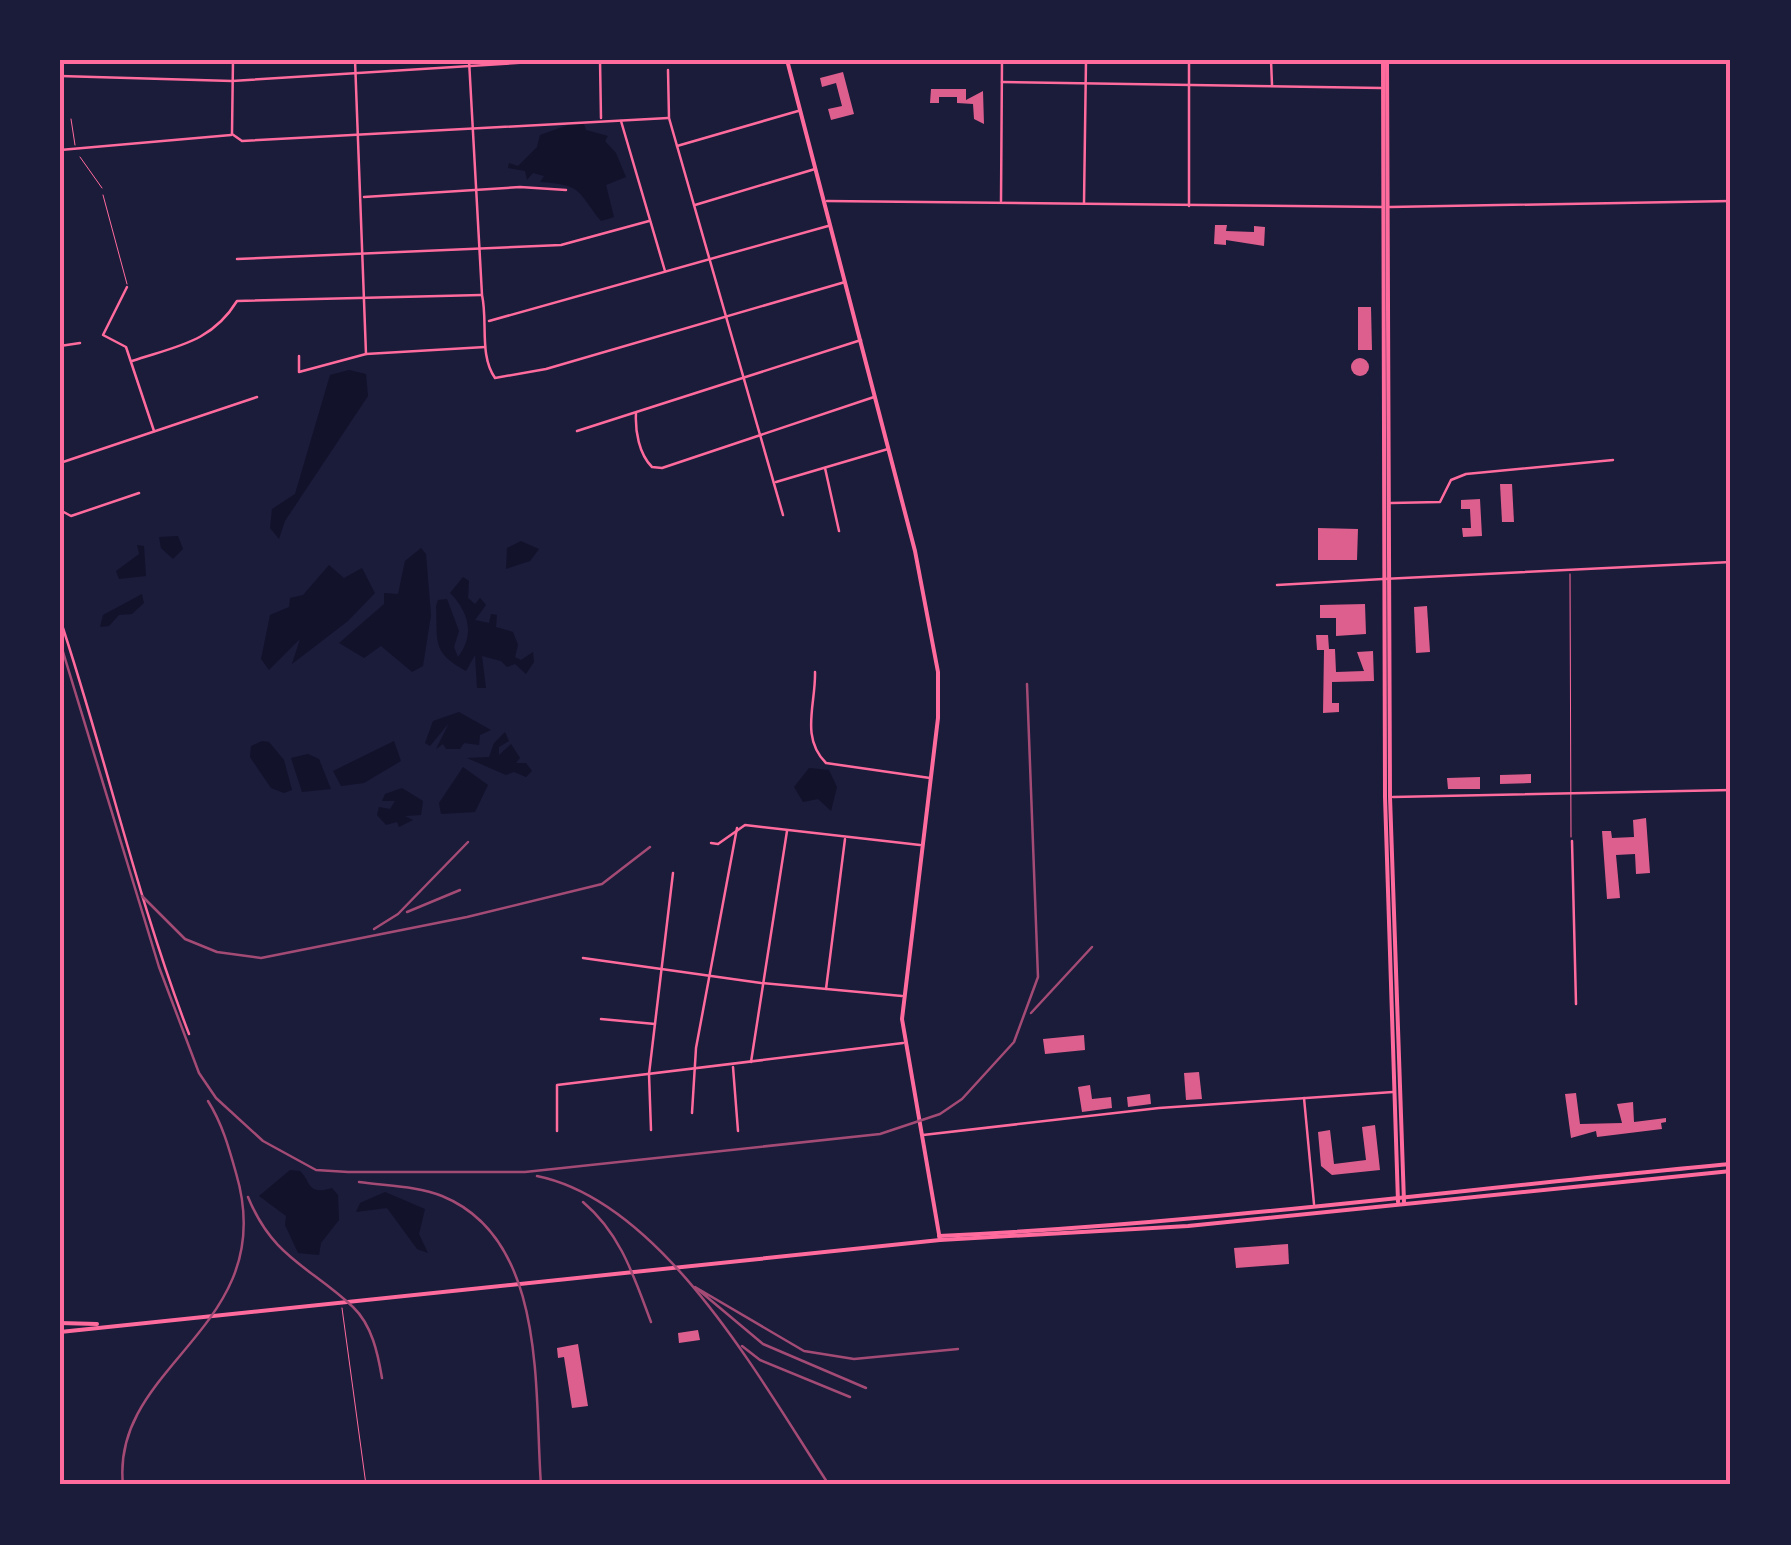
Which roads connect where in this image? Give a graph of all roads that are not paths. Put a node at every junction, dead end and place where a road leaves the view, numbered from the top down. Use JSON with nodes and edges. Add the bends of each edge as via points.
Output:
{"nodes":[{"id":1,"x":233,"y":60,"type":"edge"},
{"id":2,"x":356,"y":60,"type":"edge"},
{"id":3,"x":469,"y":60,"type":"edge"},
{"id":4,"x":564,"y":60,"type":"edge"},
{"id":5,"x":600,"y":60,"type":"edge"},
{"id":6,"x":786,"y":60,"type":"edge"},
{"id":7,"x":1002,"y":60,"type":"edge"},
{"id":8,"x":1086,"y":60,"type":"edge"},
{"id":9,"x":1189,"y":60,"type":"edge"},
{"id":10,"x":1271,"y":60,"type":"edge"},
{"id":11,"x":1385,"y":60,"type":"edge"},
{"id":12,"x":470,"y":67,"type":"junction"},
{"id":13,"x":668,"y":70,"type":"dead end"},
{"id":14,"x":358,"y":75,"type":"junction"},
{"id":15,"x":60,"y":76,"type":"edge"},
{"id":16,"x":232,"y":81,"type":"junction"},
{"id":17,"x":1002,"y":82,"type":"junction"},
{"id":18,"x":1086,"y":85,"type":"junction"},
{"id":19,"x":1189,"y":85,"type":"junction"},
{"id":20,"x":1272,"y":86,"type":"junction"},
{"id":21,"x":1385,"y":88,"type":"junction"},
{"id":22,"x":800,"y":111,"type":"junction"},
{"id":23,"x":669,"y":118,"type":"junction"},
{"id":24,"x":70,"y":119,"type":"dead end"},
{"id":25,"x":602,"y":119,"type":"junction"},
{"id":26,"x":621,"y":119,"type":"junction"},
{"id":27,"x":472,"y":130,"type":"junction"},
{"id":28,"x":232,"y":134,"type":"junction"},
{"id":29,"x":360,"y":134,"type":"junction"},
{"id":30,"x":677,"y":146,"type":"junction"},
{"id":31,"x":60,"y":150,"type":"edge"},
{"id":32,"x":76,"y":150,"type":"junction"},
{"id":33,"x":815,"y":168,"type":"junction"},
{"id":34,"x":478,"y":189,"type":"junction"},
{"id":35,"x":566,"y":190,"type":"dead end"},
{"id":36,"x":104,"y":195,"type":"road end"},
{"id":37,"x":363,"y":197,"type":"junction"},
{"id":38,"x":1731,"y":201,"type":"edge"},
{"id":39,"x":825,"y":202,"type":"junction"},
{"id":40,"x":1001,"y":203,"type":"junction"},
{"id":41,"x":1084,"y":204,"type":"junction"},
{"id":42,"x":693,"y":205,"type":"junction"},
{"id":43,"x":1189,"y":206,"type":"junction"},
{"id":44,"x":1386,"y":207,"type":"junction"},
{"id":45,"x":649,"y":221,"type":"junction"},
{"id":46,"x":831,"y":225,"type":"junction"},
{"id":47,"x":481,"y":250,"type":"junction"},
{"id":48,"x":366,"y":254,"type":"junction"},
{"id":49,"x":238,"y":259,"type":"dead end"},
{"id":50,"x":709,"y":259,"type":"junction"},
{"id":51,"x":666,"y":272,"type":"junction"},
{"id":52,"x":847,"y":282,"type":"junction"},
{"id":53,"x":127,"y":287,"type":"joint"},
{"id":54,"x":482,"y":295,"type":"junction"},
{"id":55,"x":367,"y":297,"type":"junction"},
{"id":56,"x":725,"y":317,"type":"junction"},
{"id":57,"x":488,"y":322,"type":"junction"},
{"id":58,"x":862,"y":340,"type":"junction"},
{"id":59,"x":80,"y":343,"type":"dead end"},
{"id":60,"x":60,"y":346,"type":"edge"},
{"id":61,"x":485,"y":346,"type":"junction"},
{"id":62,"x":366,"y":354,"type":"junction"},
{"id":63,"x":298,"y":356,"type":"dead end"},
{"id":64,"x":132,"y":361,"type":"junction"},
{"id":65,"x":743,"y":378,"type":"junction"},
{"id":66,"x":257,"y":397,"type":"dead end"},
{"id":67,"x":875,"y":397,"type":"junction"},
{"id":68,"x":636,"y":411,"type":"junction"},
{"id":69,"x":154,"y":431,"type":"junction"},
{"id":70,"x":577,"y":431,"type":"dead end"},
{"id":71,"x":759,"y":434,"type":"junction"},
{"id":72,"x":888,"y":448,"type":"junction"},
{"id":73,"x":1613,"y":460,"type":"dead end"},
{"id":74,"x":60,"y":463,"type":"edge"},
{"id":75,"x":824,"y":467,"type":"junction"},
{"id":76,"x":774,"y":482,"type":"junction"},
{"id":77,"x":139,"y":492,"type":"dead end"},
{"id":78,"x":1386,"y":503,"type":"junction"},
{"id":79,"x":60,"y":510,"type":"edge"},
{"id":80,"x":782,"y":515,"type":"dead end"},
{"id":81,"x":838,"y":531,"type":"dead end"},
{"id":82,"x":1731,"y":562,"type":"edge"},
{"id":83,"x":1570,"y":570,"type":"junction"},
{"id":84,"x":1386,"y":579,"type":"junction"},
{"id":85,"x":1277,"y":585,"type":"dead end"},
{"id":86,"x":60,"y":619,"type":"edge"},
{"id":87,"x":815,"y":672,"type":"dead end"},
{"id":88,"x":930,"y":778,"type":"junction"},
{"id":89,"x":1731,"y":790,"type":"edge"},
{"id":90,"x":1569,"y":792,"type":"junction"},
{"id":91,"x":1387,"y":797,"type":"junction"},
{"id":92,"x":737,"y":828,"type":"junction"},
{"id":93,"x":787,"y":831,"type":"junction"},
{"id":94,"x":845,"y":839,"type":"junction"},
{"id":95,"x":1572,"y":841,"type":"joint"},
{"id":96,"x":711,"y":842,"type":"dead end"},
{"id":97,"x":921,"y":844,"type":"junction"},
{"id":98,"x":673,"y":873,"type":"dead end"},
{"id":99,"x":583,"y":958,"type":"dead end"},
{"id":100,"x":664,"y":970,"type":"junction"},
{"id":101,"x":709,"y":976,"type":"junction"},
{"id":102,"x":761,"y":983,"type":"junction"},
{"id":103,"x":826,"y":990,"type":"junction"},
{"id":104,"x":902,"y":996,"type":"junction"},
{"id":105,"x":1576,"y":1004,"type":"dead end"},
{"id":106,"x":600,"y":1019,"type":"dead end"},
{"id":107,"x":656,"y":1024,"type":"junction"},
{"id":108,"x":189,"y":1034,"type":"dead end"},
{"id":109,"x":903,"y":1044,"type":"junction"},
{"id":110,"x":751,"y":1064,"type":"junction"},
{"id":111,"x":733,"y":1066,"type":"junction"},
{"id":112,"x":692,"y":1070,"type":"junction"},
{"id":113,"x":649,"y":1074,"type":"junction"},
{"id":114,"x":1397,"y":1092,"type":"junction"},
{"id":115,"x":1304,"y":1096,"type":"junction"},
{"id":116,"x":692,"y":1114,"type":"dead end"},
{"id":117,"x":652,"y":1130,"type":"dead end"},
{"id":118,"x":738,"y":1131,"type":"dead end"},
{"id":119,"x":556,"y":1132,"type":"dead end"},
{"id":120,"x":921,"y":1135,"type":"junction"},
{"id":121,"x":1731,"y":1167,"type":"edge"},
{"id":122,"x":1401,"y":1198,"type":"junction"},
{"id":123,"x":1314,"y":1206,"type":"junction"},
{"id":124,"x":939,"y":1238,"type":"junction"},
{"id":125,"x":341,"y":1300,"type":"junction"},
{"id":126,"x":60,"y":1323,"type":"edge"},
{"id":127,"x":112,"y":1324,"type":"junction"},
{"id":128,"x":60,"y":1332,"type":"edge"},
{"id":129,"x":1731,"y":1480,"type":"edge"},
{"id":130,"x":366,"y":1485,"type":"edge"},
{"id":131,"x":1714,"y":1485,"type":"edge"}],
"edges":[{"from":1,"to":16,"type":"street"},
{"from":2,"to":14,"type":"street"},
{"from":3,"to":12,"type":"street"},
{"from":4,"to":12,"type":"street"},
{"from":5,"to":25,"type":"street"},
{"from":6,"to":22,"type":"main road"},
{"from":7,"to":17,"type":"street"},
{"from":8,"to":18,"type":"street"},
{"from":9,"to":19,"type":"street"},
{"from":10,"to":20,"type":"street"},
{"from":11,"to":21,"type":"main road"},
{"from":12,"to":14,"type":"street"},
{"from":12,"to":27,"type":"street"},
{"from":13,"to":23,"type":"street"},
{"from":14,"to":16,"type":"street"},
{"from":14,"to":29,"type":"street"},
{"from":15,"to":16,"type":"street"},
{"from":16,"to":28,"type":"street"},
{"from":17,"to":18,"type":"street"},
{"from":17,"to":40,"type":"street"},
{"from":18,"to":19,"type":"street"},
{"from":18,"to":41,"type":"street"},
{"from":19,"to":20,"type":"street"},
{"from":19,"to":43,"type":"street"},
{"from":20,"to":21,"type":"street"},
{"from":21,"to":44,"type":"main road"},
{"from":22,"to":30,"type":"street"},
{"from":22,"to":33,"type":"main road"},
{"from":23,"to":26,"type":"street"},
{"from":23,"to":30,"type":"street"},
{"from":24,"to":32,"type":"lane"},
{"from":25,"to":26,"type":"street"},
{"from":25,"to":27,"type":"street"},
{"from":26,"to":45,"type":"street"},
{"from":27,"to":29,"type":"street"},
{"from":27,"to":34,"type":"street"},
{"from":28,"to":29,"type":"street","via":[[242,142]]},
{"from":28,"to":32,"type":"street"},
{"from":29,"to":37,"type":"street"},
{"from":30,"to":42,"type":"street"},
{"from":31,"to":32,"type":"street"},
{"from":33,"to":39,"type":"main road"},
{"from":33,"to":42,"type":"street"},
{"from":34,"to":35,"type":"street"},
{"from":34,"to":37,"type":"street"},
{"from":34,"to":47,"type":"street"},
{"from":36,"to":53,"type":"lane"},
{"from":37,"to":48,"type":"street"},
{"from":38,"to":44,"type":"street"},
{"from":39,"to":40,"type":"street"},
{"from":39,"to":46,"type":"main road"},
{"from":40,"to":41,"type":"street"},
{"from":41,"to":43,"type":"street"},
{"from":42,"to":50,"type":"street"},
{"from":43,"to":44,"type":"street"},
{"from":44,"to":78,"type":"main road"},
{"from":45,"to":47,"type":"street","via":[[561,245]]},
{"from":45,"to":51,"type":"street"},
{"from":46,"to":50,"type":"street"},
{"from":46,"to":52,"type":"main road"},
{"from":47,"to":48,"type":"street"},
{"from":47,"to":54,"type":"street"},
{"from":48,"to":49,"type":"street"},
{"from":48,"to":55,"type":"street"},
{"from":50,"to":51,"type":"street"},
{"from":50,"to":56,"type":"street"},
{"from":51,"to":57,"type":"street"},
{"from":52,"to":56,"type":"street"},
{"from":52,"to":58,"type":"main road"},
{"from":53,"to":64,"type":"street","via":[[102,335],[126,347]]},
{"from":54,"to":55,"type":"street"},
{"from":54,"to":57,"type":"street"},
{"from":55,"to":62,"type":"street"},
{"from":55,"to":64,"type":"street","via":[[235,302],[229,317],[204,337]]},
{"from":56,"to":61,"type":"street","via":[[494,378]]},
{"from":56,"to":65,"type":"street"},
{"from":57,"to":61,"type":"street"},
{"from":58,"to":65,"type":"street"},
{"from":58,"to":67,"type":"main road"},
{"from":59,"to":60,"type":"street"},
{"from":61,"to":62,"type":"street"},
{"from":62,"to":63,"type":"street","via":[[299,372]]},
{"from":64,"to":69,"type":"street"},
{"from":65,"to":68,"type":"street"},
{"from":65,"to":71,"type":"street"},
{"from":66,"to":69,"type":"street"},
{"from":67,"to":71,"type":"street"},
{"from":67,"to":72,"type":"main road"},
{"from":68,"to":70,"type":"street"},
{"from":68,"to":71,"type":"street","via":[[635,428],[652,467]]},
{"from":69,"to":74,"type":"street"},
{"from":71,"to":76,"type":"street"},
{"from":72,"to":75,"type":"street"},
{"from":72,"to":88,"type":"main road","via":[[938,672]]},
{"from":73,"to":78,"type":"street","via":[[1466,474],[1451,480],[1440,502]]},
{"from":75,"to":76,"type":"street"},
{"from":75,"to":81,"type":"street"},
{"from":76,"to":80,"type":"street"},
{"from":77,"to":79,"type":"street","via":[[71,516]]},
{"from":78,"to":84,"type":"main road"},
{"from":82,"to":83,"type":"street"},
{"from":83,"to":84,"type":"street"},
{"from":83,"to":90,"type":"lane"},
{"from":84,"to":85,"type":"street"},
{"from":84,"to":91,"type":"main road"},
{"from":86,"to":108,"type":"street"},
{"from":87,"to":88,"type":"street","via":[[810,732],[826,763]]},
{"from":88,"to":97,"type":"main road"},
{"from":89,"to":90,"type":"street"},
{"from":90,"to":91,"type":"street"},
{"from":90,"to":95,"type":"lane"},
{"from":91,"to":114,"type":"main road"},
{"from":92,"to":93,"type":"street"},
{"from":92,"to":96,"type":"street","via":[[718,844]]},
{"from":92,"to":101,"type":"street"},
{"from":93,"to":94,"type":"street"},
{"from":93,"to":102,"type":"street"},
{"from":94,"to":97,"type":"street"},
{"from":94,"to":103,"type":"street"},
{"from":95,"to":105,"type":"street"},
{"from":97,"to":104,"type":"main road"},
{"from":98,"to":100,"type":"street"},
{"from":99,"to":100,"type":"street"},
{"from":100,"to":101,"type":"street"},
{"from":100,"to":107,"type":"street"},
{"from":101,"to":102,"type":"street"},
{"from":101,"to":112,"type":"street"},
{"from":102,"to":103,"type":"street"},
{"from":102,"to":110,"type":"street"},
{"from":103,"to":104,"type":"street"},
{"from":104,"to":109,"type":"main road"},
{"from":106,"to":107,"type":"street"},
{"from":107,"to":113,"type":"street"},
{"from":109,"to":110,"type":"street"},
{"from":109,"to":120,"type":"main road"},
{"from":110,"to":111,"type":"street"},
{"from":111,"to":112,"type":"street"},
{"from":111,"to":118,"type":"street"},
{"from":112,"to":113,"type":"street"},
{"from":112,"to":116,"type":"street"},
{"from":113,"to":117,"type":"street"},
{"from":113,"to":119,"type":"street","via":[[557,1085]]},
{"from":114,"to":115,"type":"street"},
{"from":114,"to":122,"type":"main road"},
{"from":115,"to":120,"type":"street"},
{"from":115,"to":123,"type":"street"},
{"from":120,"to":124,"type":"main road"},
{"from":121,"to":122,"type":"main road"},
{"from":122,"to":123,"type":"main road"},
{"from":122,"to":124,"type":"main road","via":[[1188,1226]]},
{"from":123,"to":124,"type":"main road"},
{"from":124,"to":125,"type":"main road"},
{"from":125,"to":127,"type":"main road"},
{"from":125,"to":130,"type":"lane"},
{"from":126,"to":127,"type":"main road"},
{"from":127,"to":128,"type":"main road"},
{"from":129,"to":131,"type":"street"}]}
